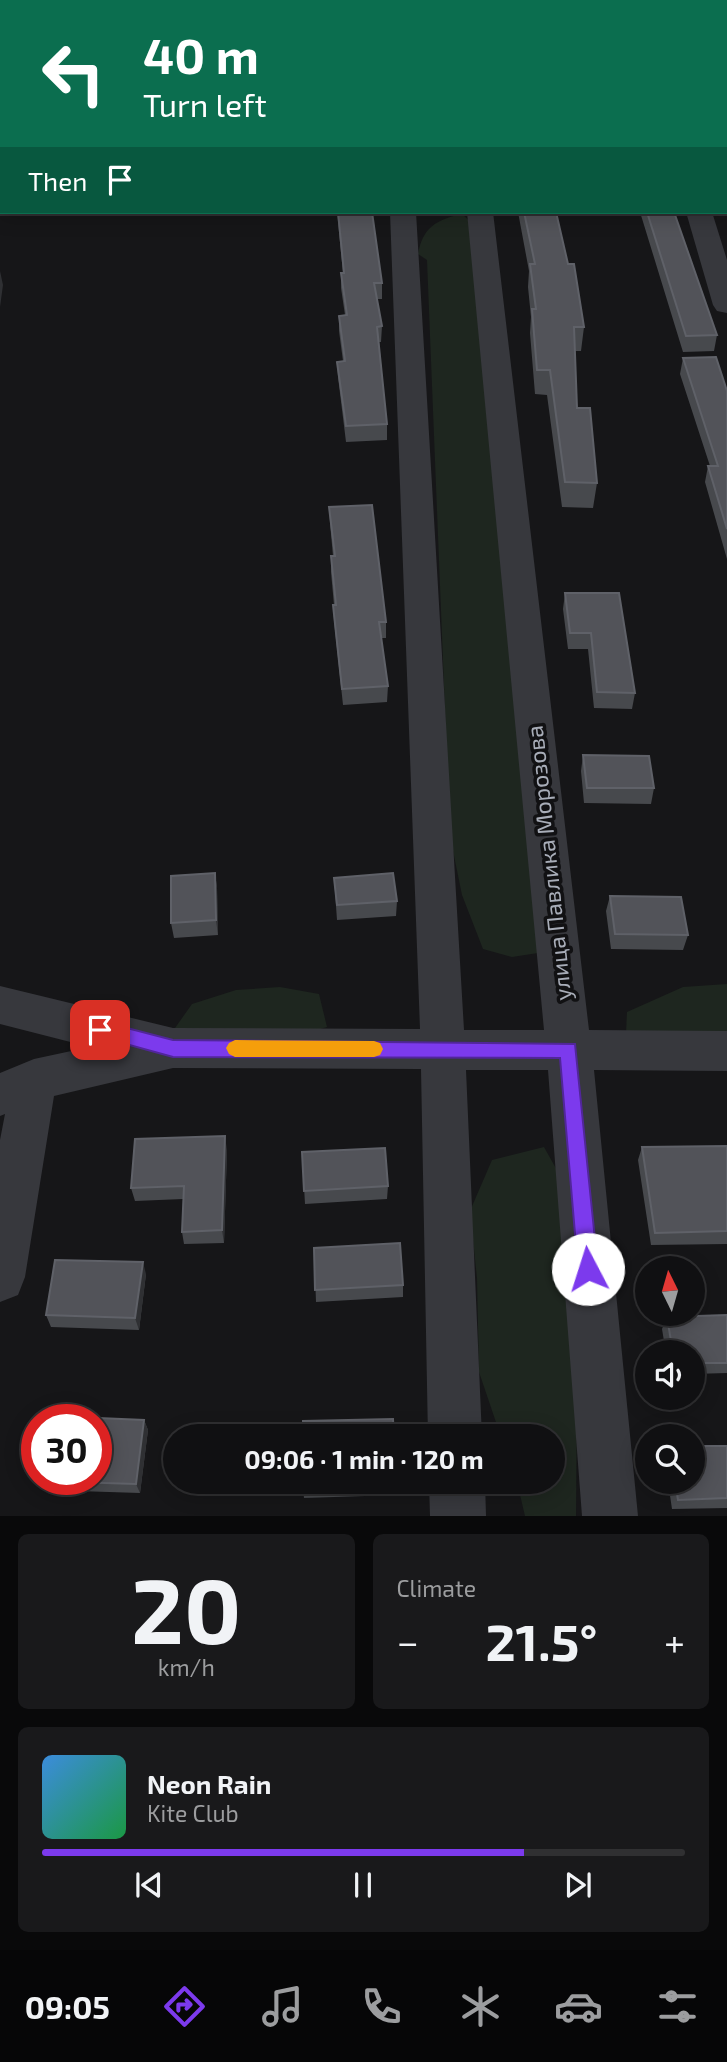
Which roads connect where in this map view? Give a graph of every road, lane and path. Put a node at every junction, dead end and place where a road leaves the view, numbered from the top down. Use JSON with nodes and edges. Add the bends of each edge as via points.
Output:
{"nodes":[{"id":1,"x":403,"y":214,"type":"edge"},
{"id":2,"x":480,"y":214,"type":"edge"},
{"id":3,"x":710,"y":217,"type":"edge"},
{"id":4,"x":727,"y":305,"type":"edge"},
{"id":5,"x":0,"y":1004,"type":"edge"},
{"id":6,"x":173,"y":1048,"type":"junction"},
{"id":7,"x":443,"y":1049,"type":"junction"},
{"id":8,"x":569,"y":1049,"type":"junction"},
{"id":9,"x":727,"y":1051,"type":"edge"},
{"id":10,"x":17,"y":1087,"type":"edge"},
{"id":11,"x":0,"y":1277,"type":"edge"},
{"id":12,"x":455,"y":1424,"type":"edge"},
{"id":13,"x":457,"y":1494,"type":"edge"},
{"id":14,"x":458,"y":1516,"type":"edge"},
{"id":15,"x":610,"y":1516,"type":"edge"}],
"edges":[{"from":1,"to":7,"type":"street"},
{"from":2,"to":8,"type":"street","name":"улица Павлика Морозова"},
{"from":3,"to":4,"type":"street"},
{"from":5,"to":6,"type":"street"},
{"from":6,"to":7,"type":"street"},
{"from":6,"to":10,"type":"street"},
{"from":7,"to":8,"type":"street"},
{"from":7,"to":12,"type":"street"},
{"from":8,"to":9,"type":"street"},
{"from":8,"to":15,"type":"street","name":"улица Павлика Морозова"},
{"from":10,"to":11,"type":"street"},
{"from":13,"to":14,"type":"street"}]}
